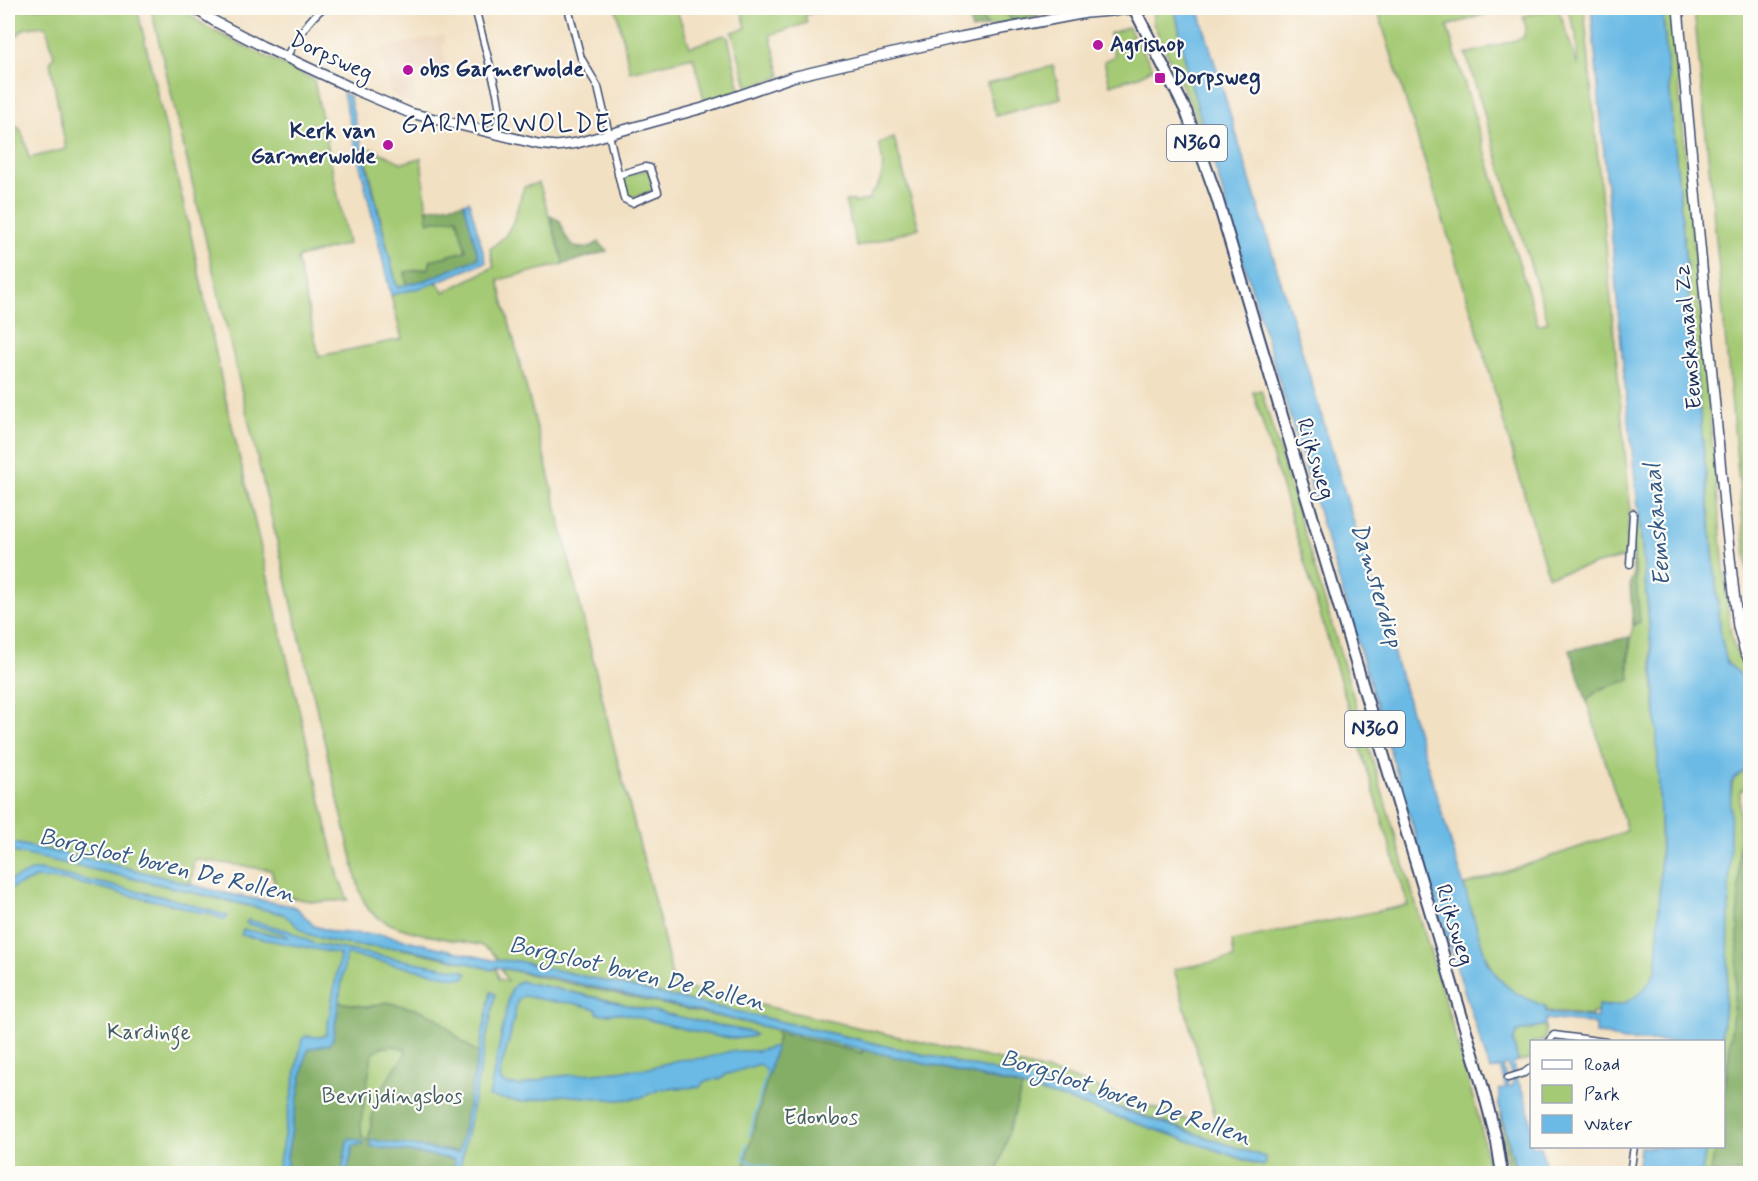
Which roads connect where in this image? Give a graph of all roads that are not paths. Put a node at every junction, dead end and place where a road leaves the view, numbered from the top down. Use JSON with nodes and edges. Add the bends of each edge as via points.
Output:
{"nodes":[{"id":1,"x":194,"y":8,"type":"edge"},
{"id":2,"x":323,"y":8,"type":"edge"},
{"id":3,"x":475,"y":8,"type":"edge"},
{"id":4,"x":568,"y":8,"type":"edge"},
{"id":5,"x":1135,"y":8,"type":"edge"},
{"id":6,"x":1149,"y":8,"type":"edge"},
{"id":7,"x":1678,"y":8,"type":"edge"},
{"id":8,"x":286,"y":57,"type":"junction"},
{"id":9,"x":495,"y":133,"type":"junction"},
{"id":10,"x":608,"y":134,"type":"junction"},
{"id":11,"x":618,"y":175,"type":"junction"},
{"id":12,"x":1633,"y":513,"type":"dead end"},
{"id":13,"x":1630,"y":564,"type":"dead end"},
{"id":14,"x":1750,"y":660,"type":"edge"},
{"id":15,"x":1549,"y":1040,"type":"edge"},
{"id":16,"x":1597,"y":1040,"type":"edge"},
{"id":17,"x":1530,"y":1068,"type":"edge"},
{"id":18,"x":1508,"y":1078,"type":"dead end"},
{"id":19,"x":1634,"y":1148,"type":"edge"},
{"id":20,"x":1502,"y":1173,"type":"edge"},
{"id":21,"x":1630,"y":1173,"type":"edge"}],
"edges":[{"from":1,"to":8,"type":"street","name":"Dorpsweg"},
{"from":2,"to":8,"type":"street","via":[[313,16]]},
{"from":3,"to":9,"type":"street","via":[[500,111]]},
{"from":4,"to":10,"type":"street","via":[[581,58],[598,87]]},
{"from":5,"to":6,"type":"street"},
{"from":5,"to":10,"type":"street","name":"Dorpsweg","via":[[1086,13],[867,59],[792,77],[703,108]]},
{"from":5,"to":20,"type":"main road","name":"Rijksweg","number":"N360","via":[[1186,111],[1217,198],[1481,1081]]},
{"from":7,"to":14,"type":"street","name":"Eemskanaal Zz","via":[[1728,537],[1739,633]]},
{"from":8,"to":9,"type":"street","name":"Dorpsweg","via":[[410,113]]},
{"from":9,"to":10,"type":"street","name":"Dorpsweg","via":[[556,146]]},
{"from":10,"to":11,"type":"street"},
{"from":11,"to":11,"type":"street","via":[[624,199],[632,203],[657,192],[650,168]]},
{"from":12,"to":13,"type":"street"},
{"from":15,"to":16,"type":"street","via":[[1554,1035]]},
{"from":17,"to":18,"type":"street"},
{"from":19,"to":21,"type":"street"}]}
